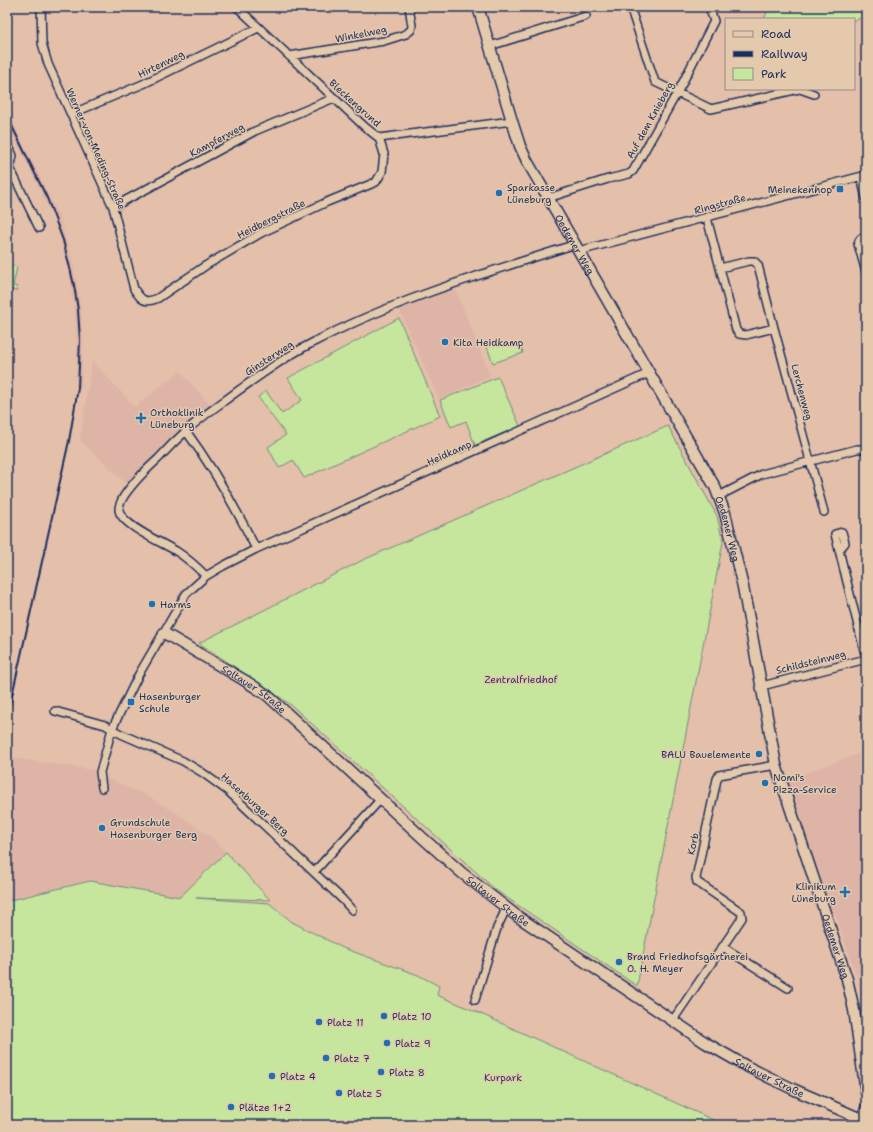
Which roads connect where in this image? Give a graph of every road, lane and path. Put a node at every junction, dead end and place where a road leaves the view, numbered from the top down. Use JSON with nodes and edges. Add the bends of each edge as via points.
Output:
{"nodes":[{"id":1,"x":40,"y":7,"type":"edge"},
{"id":2,"x":237,"y":7,"type":"edge"},
{"id":3,"x":408,"y":7,"type":"edge"},
{"id":4,"x":478,"y":7,"type":"edge"},
{"id":5,"x":630,"y":7,"type":"edge"},
{"id":6,"x":709,"y":7,"type":"edge"},
{"id":7,"x":586,"y":16,"type":"dead end"},
{"id":8,"x":258,"y":28,"type":"junction"},
{"id":9,"x":490,"y":46,"type":"junction"},
{"id":10,"x":290,"y":56,"type":"junction"},
{"id":11,"x":796,"y":90,"type":"edge"},
{"id":12,"x":803,"y":90,"type":"edge"},
{"id":13,"x":677,"y":92,"type":"junction"},
{"id":14,"x":814,"y":94,"type":"dead end"},
{"id":15,"x":334,"y":98,"type":"junction"},
{"id":16,"x":71,"y":114,"type":"junction"},
{"id":17,"x":512,"y":121,"type":"junction"},
{"id":18,"x":379,"y":138,"type":"junction"},
{"id":19,"x":7,"y":142,"type":"edge"},
{"id":20,"x":9,"y":169,"type":"edge"},
{"id":21,"x":863,"y":176,"type":"edge"},
{"id":22,"x":548,"y":198,"type":"junction"},
{"id":23,"x":866,"y":198,"type":"edge"},
{"id":24,"x":114,"y":207,"type":"junction"},
{"id":25,"x":707,"y":218,"type":"junction"},
{"id":26,"x":39,"y":228,"type":"dead end"},
{"id":27,"x":866,"y":236,"type":"edge"},
{"id":28,"x":577,"y":247,"type":"junction"},
{"id":29,"x":720,"y":268,"type":"junction"},
{"id":30,"x":866,"y":272,"type":"edge"},
{"id":31,"x":140,"y":298,"type":"joint"},
{"id":32,"x":774,"y":328,"type":"junction"},
{"id":33,"x":649,"y":373,"type":"junction"},
{"id":34,"x":186,"y":431,"type":"junction"},
{"id":35,"x":866,"y":443,"type":"edge"},
{"id":36,"x":866,"y":448,"type":"edge"},
{"id":37,"x":857,"y":449,"type":"junction"},
{"id":38,"x":810,"y":462,"type":"junction"},
{"id":39,"x":719,"y":496,"type":"junction"},
{"id":40,"x":824,"y":512,"type":"dead end"},
{"id":41,"x":256,"y":550,"type":"junction"},
{"id":42,"x":839,"y":550,"type":"dead end"},
{"id":43,"x":206,"y":576,"type":"junction"},
{"id":44,"x":164,"y":633,"type":"junction"},
{"id":45,"x":866,"y":658,"type":"edge"},
{"id":46,"x":762,"y":686,"type":"junction"},
{"id":47,"x":55,"y":711,"type":"dead end"},
{"id":48,"x":112,"y":729,"type":"junction"},
{"id":49,"x":776,"y":765,"type":"junction"},
{"id":50,"x":102,"y":788,"type":"dead end"},
{"id":51,"x":380,"y":800,"type":"junction"},
{"id":52,"x":314,"y":872,"type":"junction"},
{"id":53,"x":506,"y":909,"type":"junction"},
{"id":54,"x":352,"y":910,"type":"dead end"},
{"id":55,"x":723,"y":947,"type":"junction"},
{"id":56,"x":788,"y":988,"type":"dead end"},
{"id":57,"x":475,"y":1000,"type":"dead end"},
{"id":58,"x":673,"y":1020,"type":"junction"},
{"id":59,"x":866,"y":1092,"type":"edge"},
{"id":60,"x":866,"y":1108,"type":"edge"},
{"id":61,"x":865,"y":1121,"type":"edge"}],
"edges":[{"from":1,"to":16,"type":"street","name":"Werner-von-Meding-Straße","via":[[42,43],[48,64]]},
{"from":2,"to":8,"type":"street","name":"Bleckengrund"},
{"from":3,"to":10,"type":"street","name":"Winkelweg","via":[[412,26],[406,34],[384,41]]},
{"from":4,"to":9,"type":"street","name":"Oedemer Weg"},
{"from":5,"to":13,"type":"street","via":[[655,82]]},
{"from":6,"to":13,"type":"street","name":"Auf dem Knieberg","via":[[714,21]]},
{"from":7,"to":9,"type":"street"},
{"from":8,"to":10,"type":"street","name":"Bleckengrund"},
{"from":8,"to":16,"type":"street","name":"Hirtenweg","via":[[144,84]]},
{"from":9,"to":17,"type":"street","name":"Oedemer Weg"},
{"from":10,"to":15,"type":"street","name":"Bleckengrund"},
{"from":11,"to":13,"type":"street","via":[[711,109]]},
{"from":12,"to":14,"type":"street"},
{"from":13,"to":22,"type":"street","name":"Auf dem Knieberg","via":[[633,171]]},
{"from":15,"to":18,"type":"street","name":"Bleckengrund"},
{"from":15,"to":24,"type":"street","name":"Kampferweg","via":[[255,131]]},
{"from":16,"to":24,"type":"street","name":"Werner-von-Meding-Straße"},
{"from":17,"to":18,"type":"street","name":"Bleckengrund"},
{"from":17,"to":22,"type":"street","name":"Oedemer Weg","via":[[522,151]]},
{"from":18,"to":31,"type":"street","name":"Heidbergstraße","via":[[384,154],[382,172],[376,182],[261,234],[205,266],[158,298],[145,301]]},
{"from":19,"to":20,"type":"street","via":[[14,156]]},
{"from":20,"to":26,"type":"street"},
{"from":21,"to":23,"type":"street"},
{"from":21,"to":25,"type":"street","name":"Ringstraße"},
{"from":22,"to":28,"type":"street","name":"Oedemer Weg"},
{"from":24,"to":31,"type":"street","name":"Werner-von-Meding-Straße","via":[[134,289]]},
{"from":25,"to":28,"type":"street","name":"Ringstraße"},
{"from":25,"to":29,"type":"street"},
{"from":27,"to":30,"type":"street","via":[[859,239],[858,244]]},
{"from":28,"to":33,"type":"street","name":"Oedemer Weg"},
{"from":28,"to":34,"type":"street","name":"Ginsterweg","via":[[458,281],[352,323],[265,371]]},
{"from":29,"to":32,"type":"street","via":[[739,334],[746,335]]},
{"from":29,"to":32,"type":"street","name":"Lerchenweg","via":[[750,261],[758,265]]},
{"from":32,"to":38,"type":"street","name":"Lerchenweg"},
{"from":33,"to":39,"type":"street","name":"Oedemer Weg"},
{"from":33,"to":41,"type":"street","name":"Heidkamp"},
{"from":34,"to":41,"type":"street","via":[[205,456]]},
{"from":34,"to":43,"type":"street","name":"Ginsterweg","via":[[126,494],[119,509],[121,516],[128,523],[176,551]]},
{"from":35,"to":37,"type":"street"},
{"from":36,"to":37,"type":"street"},
{"from":37,"to":38,"type":"street"},
{"from":38,"to":39,"type":"street","via":[[762,474]]},
{"from":38,"to":40,"type":"street","name":"Lerchenweg"},
{"from":39,"to":46,"type":"street","name":"Oedemer Weg","via":[[743,587]]},
{"from":41,"to":43,"type":"street","name":"Heidkamp"},
{"from":42,"to":45,"type":"street"},
{"from":43,"to":44,"type":"street","name":"Heidkamp","via":[[186,594]]},
{"from":44,"to":48,"type":"street","via":[[139,674]]},
{"from":44,"to":51,"type":"street","name":"Soltauer Straße","via":[[267,695]]},
{"from":45,"to":46,"type":"street","name":"Schildsteinweg"},
{"from":46,"to":49,"type":"street","name":"Oedemer Weg"},
{"from":47,"to":48,"type":"street","name":"Hasenburger Berg"},
{"from":48,"to":50,"type":"street","via":[[100,772]]},
{"from":48,"to":52,"type":"street","name":"Hasenburger Berg","via":[[183,761],[203,773],[229,792]]},
{"from":49,"to":55,"type":"street","name":"Korb","via":[[720,775],[717,779],[696,878],[697,882],[741,912],[742,918]]},
{"from":49,"to":59,"type":"street","name":"Oedemer Weg","via":[[847,979]]},
{"from":51,"to":52,"type":"street"},
{"from":51,"to":53,"type":"street","name":"Soltauer Straße"},
{"from":52,"to":54,"type":"street","name":"Hasenburger Berg"},
{"from":53,"to":57,"type":"street","via":[[497,928]]},
{"from":53,"to":58,"type":"street","name":"Soltauer Straße"},
{"from":55,"to":56,"type":"street"},
{"from":55,"to":58,"type":"street","name":"Korb"},
{"from":58,"to":61,"type":"street","name":"Soltauer Straße","via":[[746,1066]]},
{"from":60,"to":61,"type":"street"}]}
